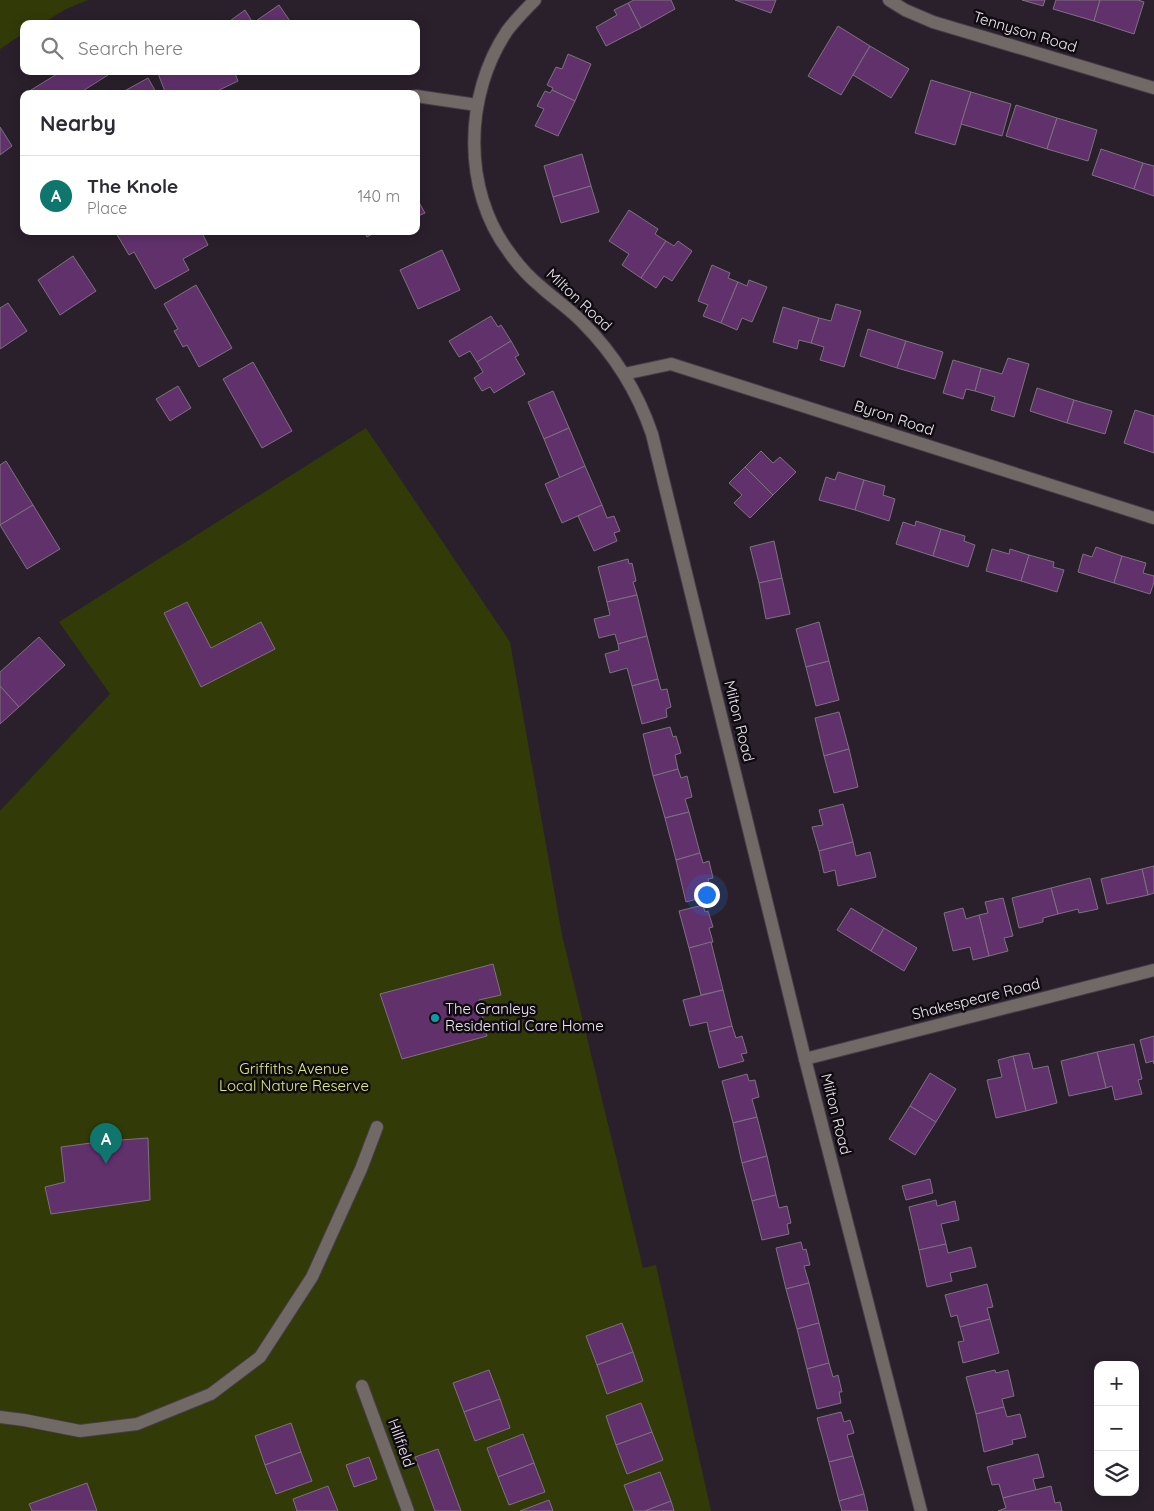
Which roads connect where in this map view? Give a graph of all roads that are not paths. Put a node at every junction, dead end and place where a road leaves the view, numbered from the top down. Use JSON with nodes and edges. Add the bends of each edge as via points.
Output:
{"nodes":[{"id":1,"x":535,"y":0,"type":"edge"},
{"id":2,"x":889,"y":0,"type":"edge"},
{"id":3,"x":1154,"y":88,"type":"edge"},
{"id":4,"x":420,"y":97,"type":"edge"},
{"id":5,"x":478,"y":104,"type":"junction"},
{"id":6,"x":624,"y":374,"type":"junction"},
{"id":7,"x":1154,"y":518,"type":"edge"},
{"id":8,"x":1154,"y":970,"type":"edge"},
{"id":9,"x":805,"y":1059,"type":"junction"},
{"id":10,"x":377,"y":1127,"type":"dead end"},
{"id":11,"x":362,"y":1386,"type":"dead end"},
{"id":12,"x":0,"y":1417,"type":"edge"},
{"id":13,"x":408,"y":1511,"type":"edge"},
{"id":14,"x":921,"y":1511,"type":"edge"}],
"edges":[{"from":1,"to":5,"type":"street","name":"Milton Road","via":[[507,31],[494,54]]},
{"from":2,"to":3,"type":"street","name":"Tennyson Road","via":[[933,22]]},
{"from":4,"to":5,"type":"street"},
{"from":5,"to":6,"type":"street","name":"Milton Road","via":[[474,130],[475,164],[494,229],[523,270],[584,323]]},
{"from":6,"to":7,"type":"street","name":"Byron Road","via":[[671,364]]},
{"from":6,"to":9,"type":"street","name":"Milton Road","via":[[652,434]]},
{"from":8,"to":9,"type":"street","name":"Shakespeare Road"},
{"from":9,"to":14,"type":"street","name":"Milton Road"},
{"from":10,"to":12,"type":"street","via":[[312,1277],[260,1357],[211,1394],[137,1424],[80,1432]]},
{"from":11,"to":13,"type":"street","name":"Hillfield"}]}
